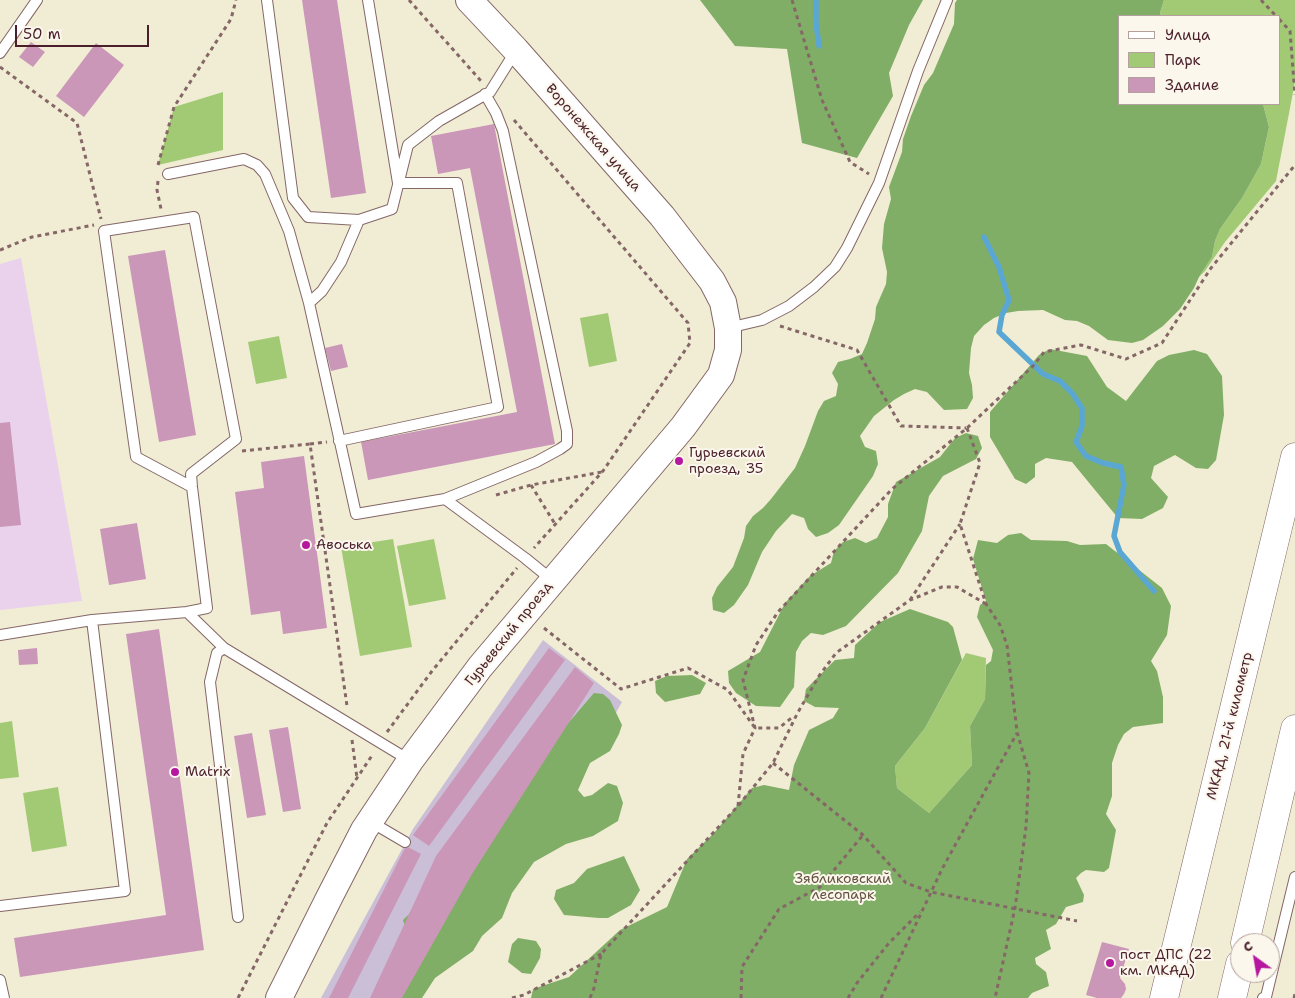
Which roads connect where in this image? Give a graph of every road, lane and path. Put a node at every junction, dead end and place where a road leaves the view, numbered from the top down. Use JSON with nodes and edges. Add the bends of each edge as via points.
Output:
{"nodes":[{"id":1,"x":37,"y":0,"type":"edge"},
{"id":2,"x":236,"y":0,"type":"edge"},
{"id":3,"x":268,"y":0,"type":"edge"},
{"id":4,"x":368,"y":0,"type":"edge"},
{"id":5,"x":469,"y":0,"type":"edge"},
{"id":6,"x":792,"y":0,"type":"edge"},
{"id":7,"x":947,"y":0,"type":"edge"},
{"id":8,"x":1261,"y":0,"type":"edge"},
{"id":9,"x":1275,"y":15,"type":"edge"},
{"id":10,"x":1280,"y":20,"type":"edge"},
{"id":11,"x":516,"y":50,"type":"junction"},
{"id":12,"x":0,"y":53,"type":"edge"},
{"id":13,"x":0,"y":67,"type":"edge"},
{"id":14,"x":485,"y":94,"type":"junction"},
{"id":15,"x":1295,"y":95,"type":"edge"},
{"id":16,"x":1295,"y":165,"type":"edge"},
{"id":17,"x":168,"y":174,"type":"dead end"},
{"id":18,"x":870,"y":174,"type":"dead end"},
{"id":19,"x":398,"y":183,"type":"junction"},
{"id":20,"x":359,"y":220,"type":"junction"},
{"id":21,"x":164,"y":222,"type":"junction"},
{"id":22,"x":0,"y":250,"type":"edge"},
{"id":23,"x":712,"y":281,"type":"joint"},
{"id":24,"x":309,"y":303,"type":"junction"},
{"id":25,"x":762,"y":320,"type":"junction"},
{"id":26,"x":728,"y":328,"type":"junction"},
{"id":27,"x":967,"y":428,"type":"junction"},
{"id":28,"x":339,"y":441,"type":"junction"},
{"id":29,"x":217,"y":454,"type":"junction"},
{"id":30,"x":1295,"y":457,"type":"edge"},
{"id":31,"x":603,"y":471,"type":"dead end"},
{"id":32,"x":532,"y":485,"type":"junction"},
{"id":33,"x":192,"y":488,"type":"junction"},
{"id":34,"x":493,"y":496,"type":"dead end"},
{"id":35,"x":445,"y":498,"type":"junction"},
{"id":36,"x":555,"y":524,"type":"dead end"},
{"id":37,"x":960,"y":524,"type":"junction"},
{"id":38,"x":552,"y":581,"type":"junction"},
{"id":39,"x":910,"y":600,"type":"junction"},
{"id":40,"x":986,"y":604,"type":"junction"},
{"id":41,"x":187,"y":612,"type":"junction"},
{"id":42,"x":92,"y":620,"type":"junction"},
{"id":43,"x":544,"y":628,"type":"dead end"},
{"id":44,"x":0,"y":635,"type":"edge"},
{"id":45,"x":224,"y":648,"type":"junction"},
{"id":46,"x":797,"y":714,"type":"junction"},
{"id":47,"x":350,"y":725,"type":"junction"},
{"id":48,"x":755,"y":728,"type":"junction"},
{"id":49,"x":1017,"y":732,"type":"junction"},
{"id":50,"x":1295,"y":734,"type":"edge"},
{"id":51,"x":410,"y":760,"type":"junction"},
{"id":52,"x":773,"y":763,"type":"junction"},
{"id":53,"x":357,"y":778,"type":"dead end"},
{"id":54,"x":738,"y":806,"type":"junction"},
{"id":55,"x":370,"y":822,"type":"junction"},
{"id":56,"x":863,"y":835,"type":"junction"},
{"id":57,"x":405,"y":842,"type":"dead end"},
{"id":58,"x":1295,"y":877,"type":"edge"},
{"id":59,"x":931,"y":892,"type":"junction"},
{"id":60,"x":0,"y":906,"type":"edge"},
{"id":61,"x":1015,"y":908,"type":"junction"},
{"id":62,"x":922,"y":910,"type":"junction"},
{"id":63,"x":238,"y":916,"type":"dead end"},
{"id":64,"x":1077,"y":921,"type":"dead end"},
{"id":65,"x":1247,"y":933,"type":"edge"},
{"id":66,"x":601,"y":954,"type":"junction"},
{"id":67,"x":0,"y":980,"type":"edge"},
{"id":68,"x":1236,"y":983,"type":"edge"},
{"id":69,"x":1295,"y":994,"type":"edge"},
{"id":70,"x":1165,"y":996,"type":"edge"},
{"id":71,"x":4,"y":998,"type":"edge"},
{"id":72,"x":279,"y":998,"type":"edge"},
{"id":73,"x":512,"y":998,"type":"edge"},
{"id":74,"x":590,"y":998,"type":"edge"},
{"id":75,"x":741,"y":998,"type":"edge"},
{"id":76,"x":848,"y":998,"type":"edge"},
{"id":77,"x":881,"y":998,"type":"edge"},
{"id":78,"x":996,"y":998,"type":"edge"},
{"id":79,"x":1232,"y":998,"type":"edge"},
{"id":80,"x":1263,"y":998,"type":"edge"},
{"id":81,"x":1294,"y":998,"type":"edge"}],
"edges":[{"from":1,"to":12,"type":"lane"},
{"from":2,"to":21,"type":"path","via":[[231,20],[174,107],[158,165],[157,190]]},
{"from":3,"to":20,"type":"lane","via":[[293,198],[308,217]]},
{"from":4,"to":19,"type":"lane"},
{"from":5,"to":11,"type":"street","name":"Воронежская улица"},
{"from":6,"to":18,"type":"path","via":[[822,100],[850,162]]},
{"from":7,"to":25,"type":"lane","via":[[918,71],[880,183],[847,248],[835,267],[814,287],[789,306]]},
{"from":8,"to":9,"type":"path"},
{"from":10,"to":15,"type":"path","via":[[1290,31]]},
{"from":11,"to":14,"type":"lane","via":[[490,92]]},
{"from":11,"to":23,"type":"street","name":"Воронежская улица","via":[[662,216]]},
{"from":13,"to":22,"type":"path","via":[[77,123],[102,223],[32,237]]},
{"from":14,"to":19,"type":"lane","via":[[439,121],[408,145]]},
{"from":14,"to":35,"type":"lane","via":[[503,131],[567,444],[536,462]]},
{"from":16,"to":27,"type":"path","via":[[1212,268],[1162,343],[1126,359],[1081,345],[1044,352]]},
{"from":17,"to":24,"type":"lane","via":[[244,159],[257,165],[265,174],[289,231]]},
{"from":19,"to":20,"type":"lane","via":[[392,209]]},
{"from":19,"to":28,"type":"lane","via":[[458,183],[498,407]]},
{"from":20,"to":24,"type":"lane","via":[[342,262],[322,291]]},
{"from":21,"to":29,"type":"lane","via":[[194,217],[236,439]]},
{"from":21,"to":33,"type":"lane","via":[[104,232],[136,457]]},
{"from":23,"to":26,"type":"street","name":"Гурьевский проезд","via":[[723,302]]},
{"from":24,"to":28,"type":"lane"},
{"from":25,"to":26,"type":"lane"},
{"from":25,"to":27,"type":"path","via":[[857,350],[901,426]]},
{"from":26,"to":38,"type":"street","name":"Гурьевский проезд","via":[[728,350],[722,375],[683,427]]},
{"from":27,"to":37,"type":"path","via":[[980,463]]},
{"from":27,"to":48,"type":"path","via":[[892,490],[778,612],[756,645],[743,680]]},
{"from":28,"to":35,"type":"lane","via":[[356,514]]},
{"from":29,"to":33,"type":"lane","via":[[191,474]]},
{"from":29,"to":47,"type":"path","via":[[310,444]]},
{"from":30,"to":70,"type":"highway","name":"МКАД, 21-й километр"},
{"from":31,"to":32,"type":"path"},
{"from":32,"to":34,"type":"path"},
{"from":32,"to":36,"type":"path"},
{"from":33,"to":41,"type":"lane","via":[[207,608]]},
{"from":35,"to":38,"type":"lane"},
{"from":37,"to":39,"type":"path"},
{"from":37,"to":40,"type":"path"},
{"from":38,"to":51,"type":"street","name":"Гурьевский проезд","via":[[480,667]]},
{"from":39,"to":40,"type":"path","via":[[942,587],[957,587]]},
{"from":39,"to":46,"type":"path","via":[[836,654],[818,676]]},
{"from":40,"to":49,"type":"path","via":[[1000,625],[1007,646]]},
{"from":41,"to":42,"type":"lane"},
{"from":41,"to":45,"type":"lane"},
{"from":42,"to":44,"type":"lane"},
{"from":42,"to":60,"type":"lane","via":[[124,891]]},
{"from":43,"to":48,"type":"path","via":[[621,689],[688,668],[728,690]]},
{"from":45,"to":47,"type":"lane"},
{"from":45,"to":63,"type":"lane","via":[[217,653],[210,682]]},
{"from":46,"to":48,"type":"path","via":[[779,728]]},
{"from":46,"to":52,"type":"path"},
{"from":47,"to":51,"type":"lane"},
{"from":47,"to":53,"type":"path"},
{"from":48,"to":54,"type":"path","via":[[743,754]]},
{"from":49,"to":59,"type":"path"},
{"from":49,"to":61,"type":"path","via":[[1029,773],[1026,827]]},
{"from":50,"to":65,"type":"highway"},
{"from":51,"to":55,"type":"street","name":"Гурьевский проезд"},
{"from":52,"to":54,"type":"path"},
{"from":52,"to":56,"type":"path"},
{"from":54,"to":66,"type":"path"},
{"from":55,"to":57,"type":"lane"},
{"from":55,"to":72,"type":"street","name":"Гурьевский проезд"},
{"from":56,"to":59,"type":"path","via":[[906,883]]},
{"from":56,"to":75,"type":"path","via":[[820,887],[779,909],[742,967]]},
{"from":58,"to":80,"type":"lane","via":[[1266,997]]},
{"from":59,"to":61,"type":"path"},
{"from":59,"to":62,"type":"path"},
{"from":61,"to":64,"type":"path"},
{"from":61,"to":78,"type":"path"},
{"from":62,"to":76,"type":"path","via":[[889,943]]},
{"from":62,"to":77,"type":"path"},
{"from":66,"to":73,"type":"path","via":[[524,995]]},
{"from":66,"to":74,"type":"path"},
{"from":67,"to":71,"type":"lane"},
{"from":68,"to":79,"type":"highway"},
{"from":69,"to":81,"type":"path"}]}
